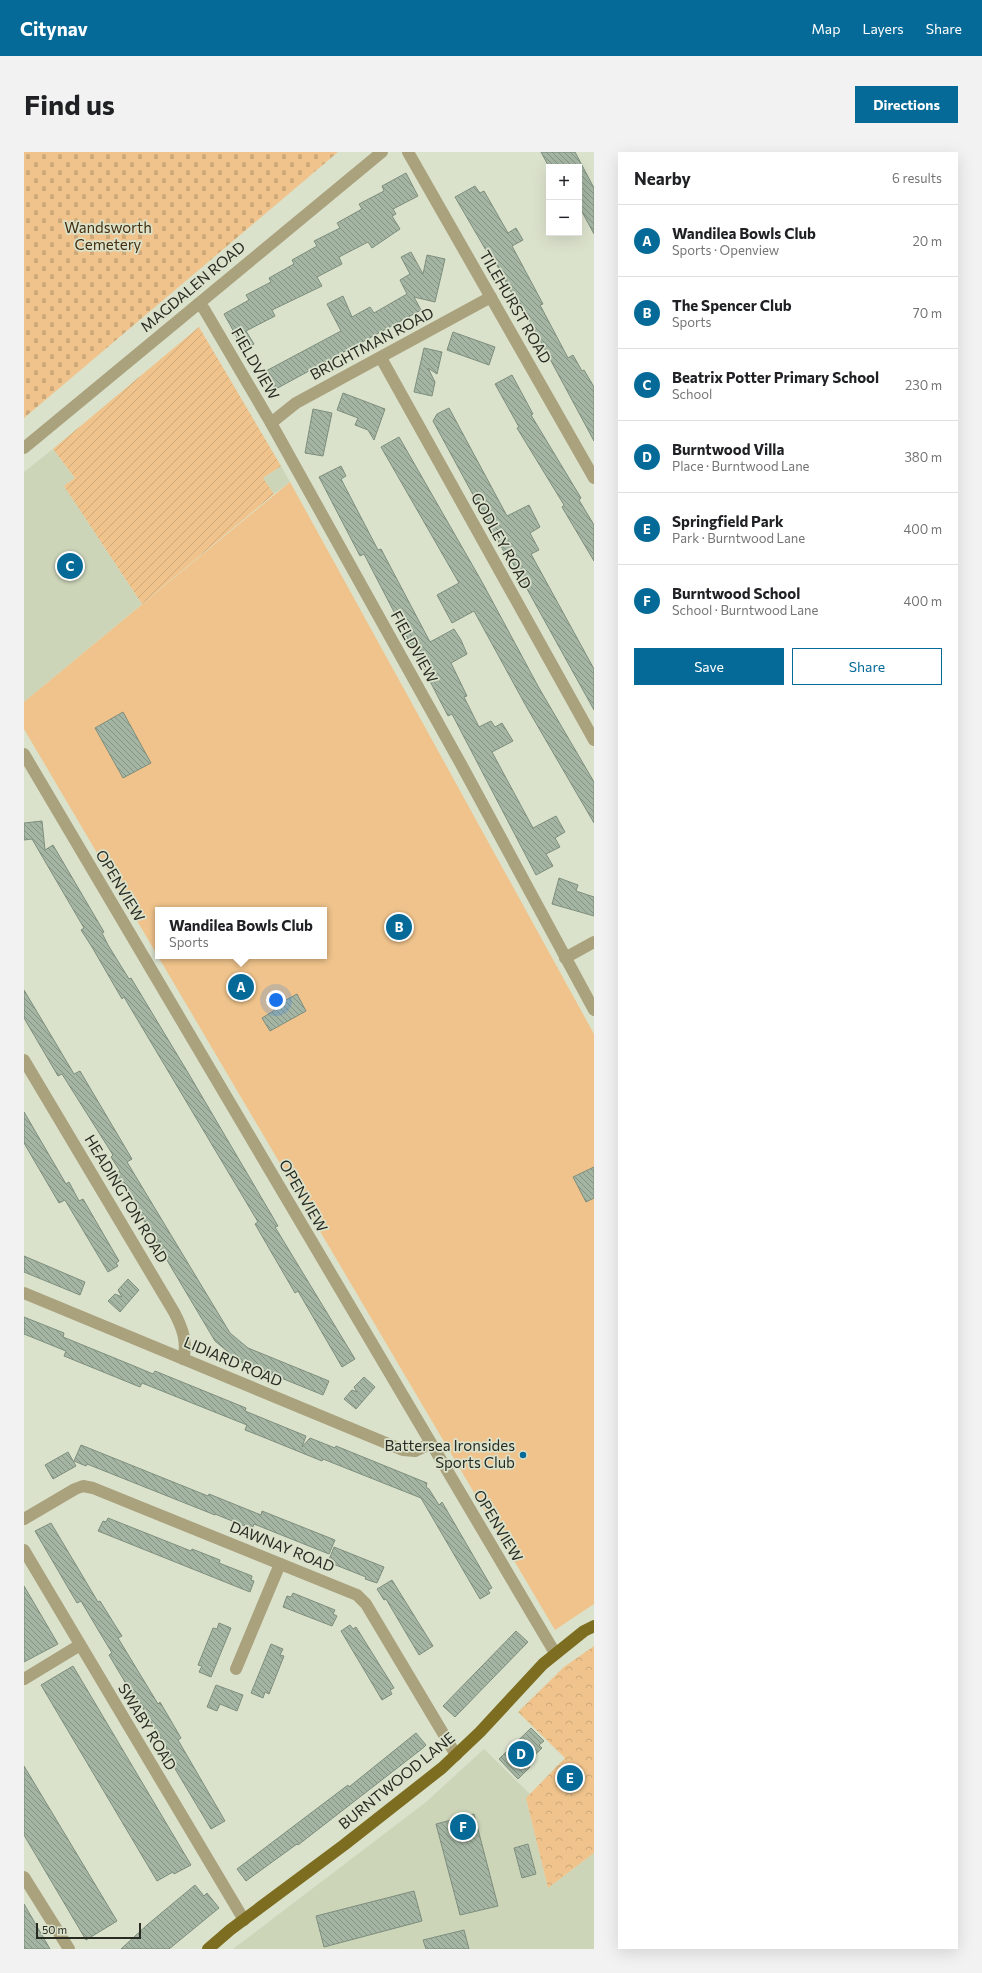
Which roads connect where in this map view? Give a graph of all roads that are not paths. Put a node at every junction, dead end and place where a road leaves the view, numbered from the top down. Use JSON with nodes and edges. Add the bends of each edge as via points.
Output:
{"nodes":[{"id":1,"x":382,"y":152,"type":"edge"},
{"id":2,"x":408,"y":152,"type":"edge"},
{"id":3,"x":491,"y":297,"type":"junction"},
{"id":4,"x":198,"y":304,"type":"junction"},
{"id":5,"x":381,"y":358,"type":"junction"},
{"id":6,"x":270,"y":423,"type":"junction"},
{"id":7,"x":24,"y":448,"type":"edge"},
{"id":8,"x":594,"y":478,"type":"edge"},
{"id":9,"x":594,"y":740,"type":"edge"},
{"id":10,"x":24,"y":754,"type":"edge"},
{"id":11,"x":594,"y":942,"type":"edge"},
{"id":12,"x":565,"y":958,"type":"junction"},
{"id":13,"x":594,"y":1010,"type":"edge"},
{"id":14,"x":24,"y":1060,"type":"edge"},
{"id":15,"x":24,"y":1293,"type":"edge"},
{"id":16,"x":183,"y":1358,"type":"junction"},
{"id":17,"x":430,"y":1444,"type":"junction"},
{"id":18,"x":24,"y":1519,"type":"edge"},
{"id":19,"x":24,"y":1550,"type":"edge"},
{"id":20,"x":280,"y":1564,"type":"junction"},
{"id":21,"x":594,"y":1626,"type":"edge"},
{"id":22,"x":80,"y":1645,"type":"junction"},
{"id":23,"x":555,"y":1654,"type":"junction"},
{"id":24,"x":236,"y":1669,"type":"dead end"},
{"id":25,"x":24,"y":1679,"type":"edge"},
{"id":26,"x":456,"y":1755,"type":"junction"},
{"id":27,"x":24,"y":1877,"type":"edge"},
{"id":28,"x":244,"y":1920,"type":"junction"},
{"id":29,"x":69,"y":1949,"type":"edge"},
{"id":30,"x":208,"y":1949,"type":"edge"}],
"edges":[{"from":1,"to":4,"type":"street","name":"MAGDALEN ROAD"},
{"from":2,"to":3,"type":"street","name":"TILEHURST ROAD"},
{"from":3,"to":5,"type":"street","name":"BRIGHTMAN ROAD"},
{"from":3,"to":8,"type":"street","name":"TILEHURST ROAD"},
{"from":4,"to":6,"type":"street","name":"FIELDVIEW","via":[[204,308]]},
{"from":4,"to":7,"type":"street","name":"MAGDALEN ROAD"},
{"from":5,"to":6,"type":"street","name":"BRIGHTMAN ROAD","via":[[296,403]]},
{"from":5,"to":9,"type":"street","name":"GODLEY ROAD"},
{"from":6,"to":12,"type":"street","name":"FIELDVIEW","via":[[508,849]]},
{"from":10,"to":17,"type":"street","name":"OPENVIEW"},
{"from":11,"to":12,"type":"street"},
{"from":12,"to":13,"type":"street","name":"FIELDVIEW"},
{"from":14,"to":16,"type":"street","name":"HEADINGTON ROAD","via":[[174,1312],[183,1330]]},
{"from":15,"to":16,"type":"street","name":"LIDIARD ROAD"},
{"from":16,"to":17,"type":"street","name":"LIDIARD ROAD","via":[[403,1450],[415,1452]]},
{"from":17,"to":23,"type":"street","name":"OPENVIEW"},
{"from":18,"to":20,"type":"street","name":"DAWNAY ROAD","via":[[83,1486]]},
{"from":19,"to":22,"type":"street","name":"SWABY ROAD"},
{"from":20,"to":24,"type":"street"},
{"from":20,"to":26,"type":"street","name":"DAWNAY ROAD","via":[[362,1599]]},
{"from":21,"to":23,"type":"main road","name":"BURNTWOOD LANE"},
{"from":22,"to":25,"type":"street"},
{"from":22,"to":28,"type":"street","name":"SWABY ROAD"},
{"from":23,"to":26,"type":"main road","name":"BURNTWOOD LANE"},
{"from":26,"to":28,"type":"main road","name":"BURNTWOOD LANE","via":[[344,1845]]},
{"from":27,"to":29,"type":"street"},
{"from":28,"to":30,"type":"main road","name":"BURNTWOOD LANE"}]}
